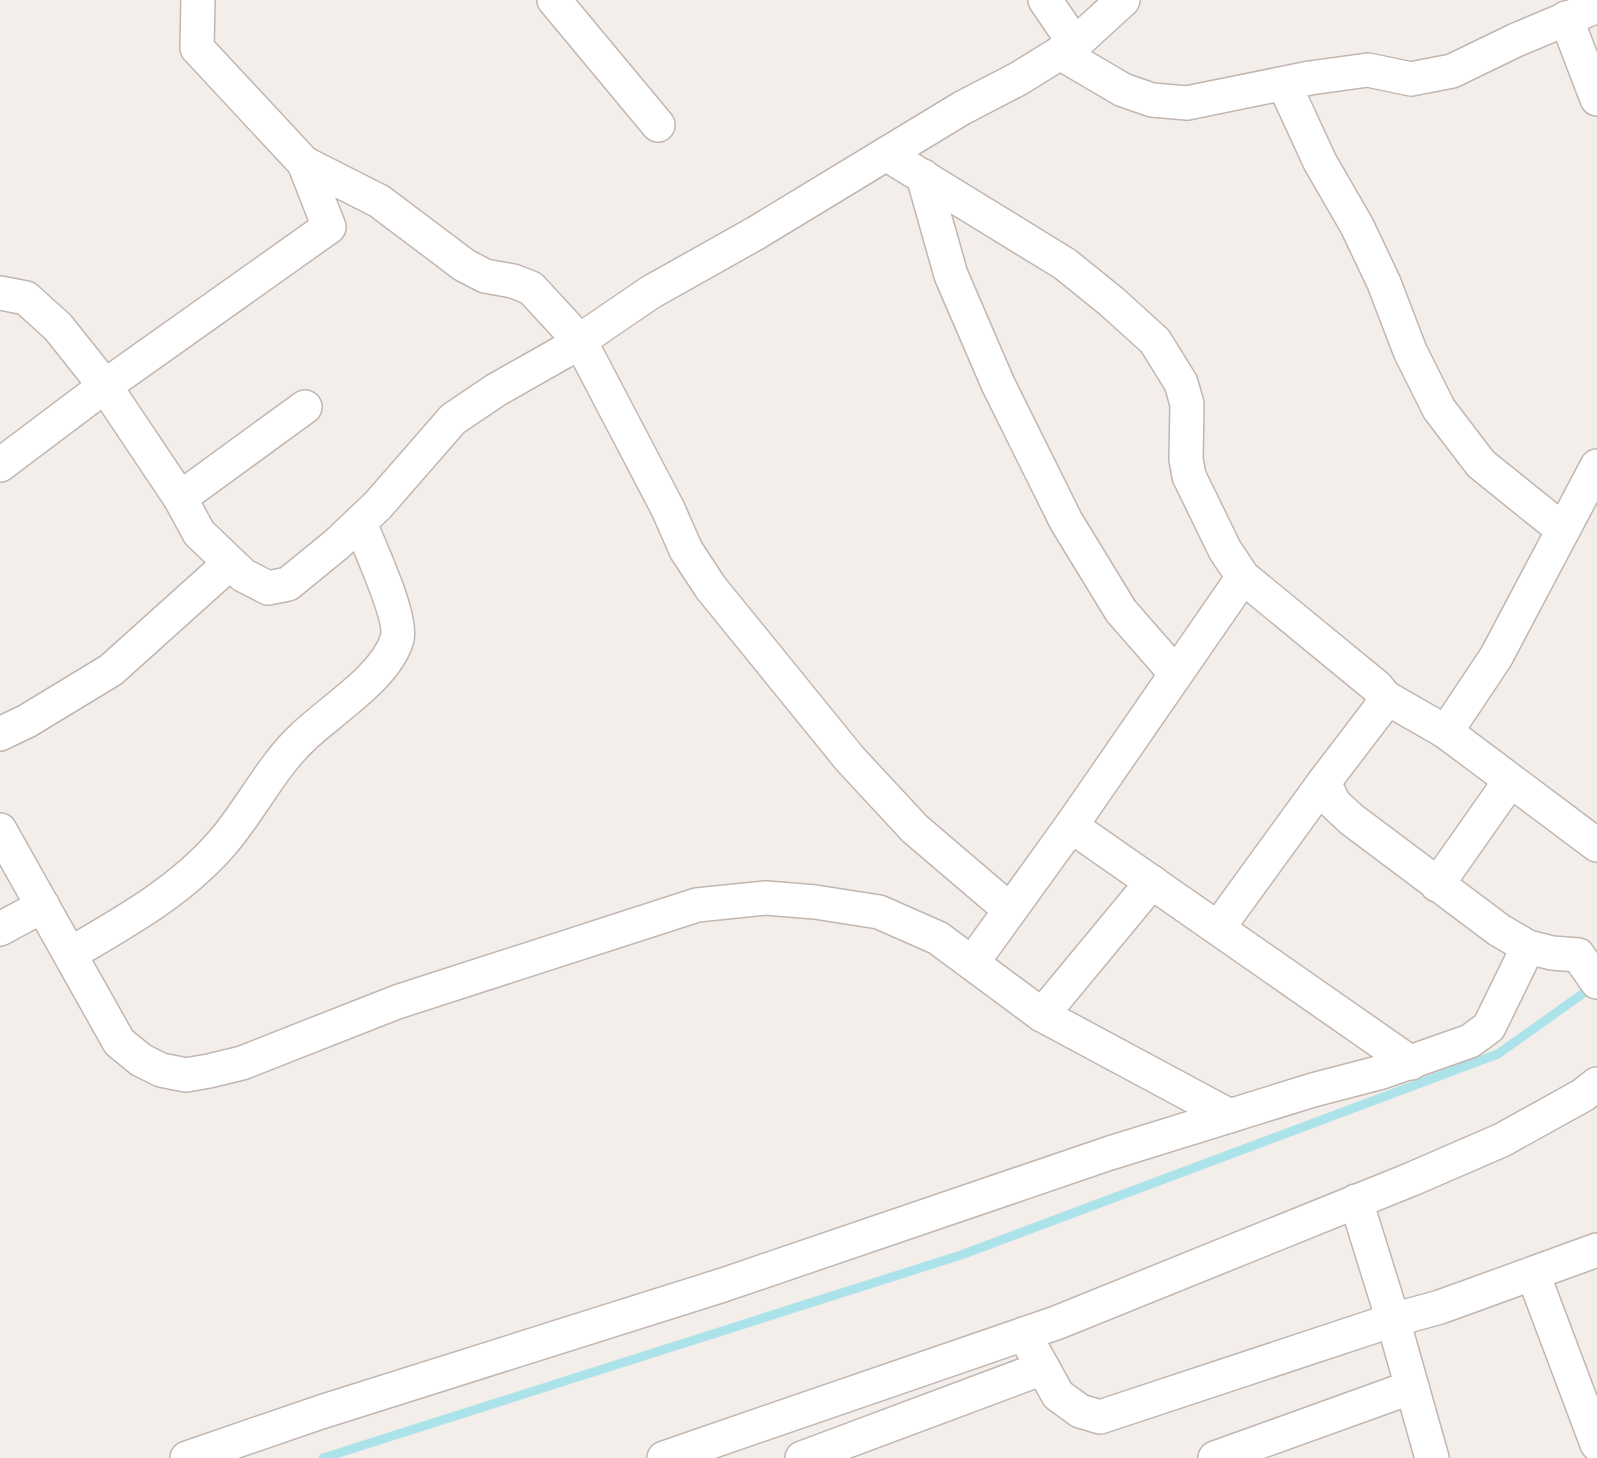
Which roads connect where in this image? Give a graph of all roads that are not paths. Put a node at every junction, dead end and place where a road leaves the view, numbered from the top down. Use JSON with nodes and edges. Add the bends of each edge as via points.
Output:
{"nodes":[{"id":1,"x":198,"y":0,"type":"edge"},
{"id":2,"x":554,"y":0,"type":"edge"},
{"id":3,"x":1045,"y":0,"type":"edge"},
{"id":4,"x":1123,"y":0,"type":"edge"},
{"id":5,"x":1597,"y":6,"type":"edge"},
{"id":6,"x":1566,"y":18,"type":"junction"},
{"id":7,"x":1067,"y":48,"type":"junction"},
{"id":8,"x":1284,"y":84,"type":"junction"},
{"id":9,"x":1597,"y":99,"type":"edge"},
{"id":10,"x":658,"y":125,"type":"dead end"},
{"id":11,"x":886,"y":154,"type":"junction"},
{"id":12,"x":304,"y":163,"type":"junction"},
{"id":13,"x":923,"y":176,"type":"junction"},
{"id":14,"x":0,"y":293,"type":"edge"},
{"id":15,"x":580,"y":340,"type":"junction"},
{"id":16,"x":105,"y":386,"type":"junction"},
{"id":17,"x":305,"y":407,"type":"dead end"},
{"id":18,"x":0,"y":465,"type":"edge"},
{"id":19,"x":1597,"y":466,"type":"edge"},
{"id":20,"x":180,"y":498,"type":"junction"},
{"id":21,"x":360,"y":523,"type":"junction"},
{"id":22,"x":1563,"y":530,"type":"junction"},
{"id":23,"x":230,"y":562,"type":"junction"},
{"id":24,"x":1243,"y":577,"type":"junction"},
{"id":25,"x":1176,"y":674,"type":"junction"},
{"id":26,"x":1385,"y":697,"type":"junction"},
{"id":27,"x":1446,"y":732,"type":"junction"},
{"id":28,"x":0,"y":734,"type":"edge"},
{"id":29,"x":1510,"y":781,"type":"junction"},
{"id":30,"x":1324,"y":782,"type":"junction"},
{"id":31,"x":1071,"y":826,"type":"junction"},
{"id":32,"x":0,"y":830,"type":"edge"},
{"id":33,"x":1597,"y":845,"type":"edge"},
{"id":34,"x":1152,"y":882,"type":"junction"},
{"id":35,"x":1437,"y":885,"type":"junction"},
{"id":36,"x":43,"y":906,"type":"junction"},
{"id":37,"x":1010,"y":910,"type":"junction"},
{"id":38,"x":1218,"y":928,"type":"junction"},
{"id":39,"x":0,"y":929,"type":"edge"},
{"id":40,"x":1528,"y":947,"type":"junction"},
{"id":41,"x":70,"y":954,"type":"junction"},
{"id":42,"x":1589,"y":961,"type":"edge"},
{"id":43,"x":972,"y":963,"type":"junction"},
{"id":44,"x":1042,"y":1016,"type":"junction"},
{"id":45,"x":1411,"y":1063,"type":"junction"},
{"id":46,"x":1597,"y":1084,"type":"edge"},
{"id":47,"x":1230,"y":1116,"type":"junction"},
{"id":48,"x":1356,"y":1201,"type":"junction"},
{"id":49,"x":1597,"y":1250,"type":"edge"},
{"id":50,"x":1533,"y":1274,"type":"junction"},
{"id":51,"x":1393,"y":1320,"type":"junction"},
{"id":52,"x":1024,"y":1334,"type":"junction"},
{"id":53,"x":1043,"y":1368,"type":"junction"},
{"id":54,"x":1412,"y":1387,"type":"junction"},
{"id":55,"x":1597,"y":1444,"type":"edge"},
{"id":56,"x":187,"y":1458,"type":"edge"},
{"id":57,"x":664,"y":1458,"type":"edge"},
{"id":58,"x":801,"y":1458,"type":"edge"},
{"id":59,"x":1215,"y":1458,"type":"edge"},
{"id":60,"x":1432,"y":1458,"type":"edge"}],
"edges":[{"from":1,"to":12,"type":"street","via":[[197,48]]},
{"from":2,"to":10,"type":"street"},
{"from":3,"to":7,"type":"street"},
{"from":4,"to":7,"type":"street"},
{"from":5,"to":6,"type":"street"},
{"from":6,"to":8,"type":"street","via":[[1452,71],[1411,79],[1368,70]]},
{"from":6,"to":9,"type":"street"},
{"from":7,"to":8,"type":"street","via":[[1123,90],[1152,100],[1187,103]]},
{"from":7,"to":11,"type":"street"},
{"from":8,"to":22,"type":"street","via":[[1320,162],[1366,245],[1439,409],[1481,464]]},
{"from":11,"to":13,"type":"street"},
{"from":11,"to":15,"type":"street","via":[[651,292]]},
{"from":12,"to":15,"type":"street","via":[[379,201],[464,265],[485,276],[531,288]]},
{"from":12,"to":16,"type":"street","via":[[329,227]]},
{"from":13,"to":24,"type":"street","via":[[1065,264],[1155,340],[1181,383],[1187,404],[1189,476],[1225,550]]},
{"from":13,"to":25,"type":"street","via":[[951,275],[998,384],[1066,521],[1121,611]]},
{"from":14,"to":16,"type":"street","via":[[26,298],[58,327]]},
{"from":15,"to":21,"type":"street","via":[[453,419]]},
{"from":15,"to":37,"type":"street","via":[[686,550],[711,588],[850,759],[915,829]]},
{"from":16,"to":18,"type":"street"},
{"from":16,"to":20,"type":"street"},
{"from":17,"to":20,"type":"street"},
{"from":19,"to":22,"type":"street"},
{"from":20,"to":23,"type":"street","via":[[199,533]]},
{"from":21,"to":23,"type":"street","via":[[288,584],[268,588],[243,575]]},
{"from":21,"to":41,"type":"street","via":[[397,618],[398,637],[389,656],[365,684],[302,738],[270,774],[225,840],[201,867],[148,908]]},
{"from":22,"to":27,"type":"street","via":[[1496,657]]},
{"from":23,"to":28,"type":"street","via":[[111,670]]},
{"from":24,"to":25,"type":"street"},
{"from":24,"to":26,"type":"street"},
{"from":25,"to":31,"type":"street"},
{"from":26,"to":27,"type":"street"},
{"from":26,"to":30,"type":"street","via":[[1380,710]]},
{"from":27,"to":29,"type":"street"},
{"from":29,"to":33,"type":"street"},
{"from":29,"to":35,"type":"street"},
{"from":30,"to":35,"type":"street","via":[[1334,803]]},
{"from":30,"to":38,"type":"street"},
{"from":31,"to":34,"type":"street"},
{"from":31,"to":37,"type":"street"},
{"from":32,"to":36,"type":"street"},
{"from":34,"to":38,"type":"street"},
{"from":34,"to":44,"type":"street"},
{"from":35,"to":40,"type":"street"},
{"from":36,"to":39,"type":"street"},
{"from":36,"to":41,"type":"street"},
{"from":37,"to":43,"type":"street"},
{"from":38,"to":45,"type":"street"},
{"from":40,"to":42,"type":"street"},
{"from":40,"to":45,"type":"street","via":[[1489,1028],[1470,1041]]},
{"from":41,"to":43,"type":"street","via":[[119,1042],[161,1070],[186,1075],[242,1063],[397,1002],[697,904],[766,898],[879,912],[938,938]]},
{"from":43,"to":44,"type":"street"},
{"from":44,"to":47,"type":"street"},
{"from":45,"to":47,"type":"street"},
{"from":46,"to":48,"type":"street","via":[[1502,1140]]},
{"from":47,"to":56,"type":"street","via":[[1110,1153],[723,1286]]},
{"from":48,"to":51,"type":"street"},
{"from":48,"to":52,"type":"street"},
{"from":49,"to":50,"type":"street"},
{"from":50,"to":51,"type":"street"},
{"from":50,"to":55,"type":"street"},
{"from":51,"to":53,"type":"street","via":[[1100,1417],[1080,1411],[1058,1395]]},
{"from":51,"to":54,"type":"street"},
{"from":52,"to":53,"type":"street"},
{"from":52,"to":57,"type":"street"},
{"from":53,"to":58,"type":"street"},
{"from":54,"to":59,"type":"street"},
{"from":54,"to":60,"type":"street"}]}
